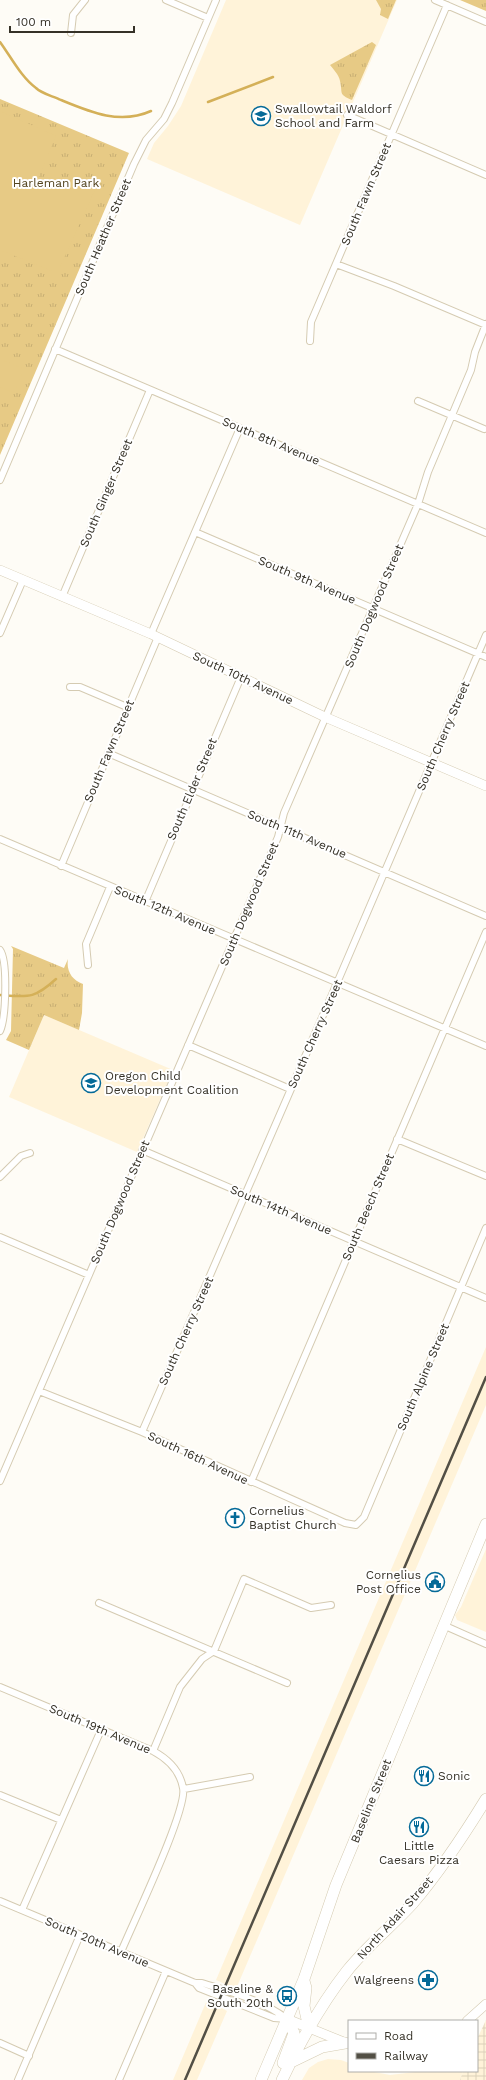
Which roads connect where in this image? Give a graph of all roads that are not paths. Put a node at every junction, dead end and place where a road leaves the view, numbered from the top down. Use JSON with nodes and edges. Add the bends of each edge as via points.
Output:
{"nodes":[{"id":1,"x":85,"y":0,"type":"edge"},
{"id":2,"x":166,"y":0,"type":"edge"},
{"id":3,"x":216,"y":0,"type":"edge"},
{"id":4,"x":435,"y":0,"type":"edge"},
{"id":5,"x":447,"y":5,"type":"junction"},
{"id":6,"x":208,"y":18,"type":"junction"},
{"id":7,"x":486,"y":22,"type":"edge"},
{"id":8,"x":70,"y":33,"type":"dead end"},
{"id":9,"x":347,"y":115,"type":"dead end"},
{"id":10,"x":391,"y":134,"type":"junction"},
{"id":11,"x":486,"y":175,"type":"edge"},
{"id":12,"x":336,"y":264,"type":"junction"},
{"id":13,"x":486,"y":324,"type":"edge"},
{"id":14,"x":310,"y":341,"type":"dead end"},
{"id":15,"x":55,"y":349,"type":"junction"},
{"id":16,"x":150,"y":390,"type":"junction"},
{"id":17,"x":418,"y":401,"type":"dead end"},
{"id":18,"x":452,"y":415,"type":"junction"},
{"id":19,"x":240,"y":428,"type":"junction"},
{"id":20,"x":484,"y":429,"type":"dead end"},
{"id":21,"x":0,"y":480,"type":"edge"},
{"id":22,"x":418,"y":504,"type":"junction"},
{"id":23,"x":195,"y":532,"type":"junction"},
{"id":24,"x":486,"y":533,"type":"edge"},
{"id":25,"x":0,"y":570,"type":"edge"},
{"id":26,"x":23,"y":580,"type":"junction"},
{"id":27,"x":62,"y":596,"type":"junction"},
{"id":28,"x":372,"y":608,"type":"junction"},
{"id":29,"x":0,"y":634,"type":"edge"},
{"id":30,"x":486,"y":635,"type":"edge"},
{"id":31,"x":154,"y":636,"type":"junction"},
{"id":32,"x":478,"y":653,"type":"junction"},
{"id":33,"x":486,"y":657,"type":"edge"},
{"id":34,"x":241,"y":677,"type":"junction"},
{"id":35,"x":70,"y":687,"type":"dead end"},
{"id":36,"x":127,"y":707,"type":"junction"},
{"id":37,"x":325,"y":717,"type":"junction"},
{"id":38,"x":108,"y":753,"type":"junction"},
{"id":39,"x":432,"y":763,"type":"junction"},
{"id":40,"x":486,"y":786,"type":"edge"},
{"id":41,"x":192,"y":789,"type":"junction"},
{"id":42,"x":281,"y":828,"type":"junction"},
{"id":43,"x":0,"y":839,"type":"edge"},
{"id":44,"x":61,"y":866,"type":"junction"},
{"id":45,"x":385,"y":872,"type":"junction"},
{"id":46,"x":110,"y":887,"type":"junction"},
{"id":47,"x":145,"y":902,"type":"junction"},
{"id":48,"x":486,"y":916,"type":"edge"},
{"id":49,"x":486,"y":932,"type":"edge"},
{"id":50,"x":234,"y":939,"type":"junction"},
{"id":51,"x":0,"y":950,"type":"edge"},
{"id":52,"x":88,"y":966,"type":"dead end"},
{"id":53,"x":337,"y":983,"type":"junction"},
{"id":54,"x":445,"y":1029,"type":"junction"},
{"id":55,"x":0,"y":1031,"type":"edge"},
{"id":56,"x":188,"y":1046,"type":"junction"},
{"id":57,"x":486,"y":1046,"type":"edge"},
{"id":58,"x":290,"y":1090,"type":"junction"},
{"id":59,"x":397,"y":1139,"type":"junction"},
{"id":60,"x":142,"y":1150,"type":"junction"},
{"id":61,"x":30,"y":1153,"type":"dead end"},
{"id":62,"x":486,"y":1176,"type":"edge"},
{"id":63,"x":0,"y":1177,"type":"edge"},
{"id":64,"x":246,"y":1195,"type":"junction"},
{"id":65,"x":486,"y":1228,"type":"edge"},
{"id":66,"x":0,"y":1237,"type":"edge"},
{"id":67,"x":353,"y":1241,"type":"junction"},
{"id":68,"x":89,"y":1275,"type":"junction"},
{"id":69,"x":461,"y":1287,"type":"junction"},
{"id":70,"x":486,"y":1298,"type":"edge"},
{"id":71,"x":38,"y":1391,"type":"junction"},
{"id":72,"x":142,"y":1432,"type":"junction"},
{"id":73,"x":0,"y":1481,"type":"edge"},
{"id":74,"x":251,"y":1482,"type":"junction"},
{"id":75,"x":486,"y":1524,"type":"edge"},
{"id":76,"x":356,"y":1525,"type":"joint"},
{"id":77,"x":99,"y":1603,"type":"dead end"},
{"id":78,"x":331,"y":1605,"type":"dead end"},
{"id":79,"x":443,"y":1625,"type":"junction"},
{"id":80,"x":486,"y":1644,"type":"edge"},
{"id":81,"x":214,"y":1652,"type":"junction"},
{"id":82,"x":287,"y":1683,"type":"dead end"},
{"id":83,"x":0,"y":1687,"type":"edge"},
{"id":84,"x":101,"y":1730,"type":"junction"},
{"id":85,"x":153,"y":1751,"type":"junction"},
{"id":86,"x":250,"y":1777,"type":"dead end"},
{"id":87,"x":184,"y":1789,"type":"junction"},
{"id":88,"x":0,"y":1795,"type":"edge"},
{"id":89,"x":486,"y":1799,"type":"edge"},
{"id":90,"x":61,"y":1820,"type":"junction"},
{"id":91,"x":0,"y":1901,"type":"edge"},
{"id":92,"x":22,"y":1910,"type":"junction"},
{"id":93,"x":80,"y":1935,"type":"junction"},
{"id":94,"x":121,"y":1952,"type":"junction"},
{"id":95,"x":166,"y":1971,"type":"junction"},
{"id":96,"x":304,"y":1979,"type":"junction"},
{"id":97,"x":486,"y":2004,"type":"edge"},
{"id":98,"x":287,"y":2019,"type":"junction"},
{"id":99,"x":468,"y":2020,"type":"edge"},
{"id":100,"x":309,"y":2028,"type":"junction"},
{"id":101,"x":0,"y":2044,"type":"edge"},
{"id":102,"x":347,"y":2044,"type":"edge"},
{"id":103,"x":29,"y":2056,"type":"junction"},
{"id":104,"x":291,"y":2062,"type":"junction"},
{"id":105,"x":18,"y":2080,"type":"edge"},
{"id":106,"x":119,"y":2080,"type":"edge"},
{"id":107,"x":261,"y":2080,"type":"edge"},
{"id":108,"x":276,"y":2080,"type":"edge"},
{"id":109,"x":282,"y":2080,"type":"edge"}],
"edges":[{"from":1,"to":8,"type":"street","via":[[73,15]]},
{"from":2,"to":6,"type":"street"},
{"from":3,"to":6,"type":"street","name":"South Heather Street"},
{"from":4,"to":5,"type":"street"},
{"from":5,"to":7,"type":"street"},
{"from":5,"to":10,"type":"street","name":"South Fawn Street"},
{"from":6,"to":15,"type":"street","name":"South Heather Street","via":[[164,119],[146,140],[134,164]]},
{"from":9,"to":10,"type":"street"},
{"from":10,"to":11,"type":"street"},
{"from":10,"to":12,"type":"street","name":"South Fawn Street"},
{"from":12,"to":13,"type":"street"},
{"from":12,"to":14,"type":"street","name":"South Fawn Street","via":[[310,322]]},
{"from":13,"to":18,"type":"street","name":"South Dogwood Street","via":[[471,370]]},
{"from":15,"to":16,"type":"street","name":"South 8th Avenue"},
{"from":15,"to":21,"type":"street","name":"South Heather Street"},
{"from":16,"to":19,"type":"street","name":"South 8th Avenue"},
{"from":16,"to":27,"type":"street","name":"South Ginger Street"},
{"from":17,"to":18,"type":"street"},
{"from":18,"to":20,"type":"street"},
{"from":18,"to":22,"type":"street","name":"South Dogwood Street","via":[[428,472]]},
{"from":19,"to":22,"type":"street","name":"South 8th Avenue"},
{"from":19,"to":23,"type":"street","name":"South Fawn Street"},
{"from":22,"to":24,"type":"street","name":"South 8th Avenue"},
{"from":22,"to":28,"type":"street","name":"South Dogwood Street"},
{"from":23,"to":28,"type":"street","name":"South 9th Avenue"},
{"from":23,"to":31,"type":"street","name":"South Fawn Street"},
{"from":25,"to":26,"type":"main road","name":"South 10th Avenue"},
{"from":26,"to":27,"type":"main road","name":"South 10th Avenue"},
{"from":26,"to":29,"type":"street"},
{"from":27,"to":31,"type":"main road","name":"South 10th Avenue"},
{"from":28,"to":32,"type":"street","name":"South 9th Avenue"},
{"from":28,"to":37,"type":"street","name":"South Dogwood Street"},
{"from":30,"to":32,"type":"street","name":"South Cherry Street"},
{"from":31,"to":34,"type":"main road","name":"South 10th Avenue"},
{"from":31,"to":36,"type":"street","name":"South Fawn Street"},
{"from":32,"to":33,"type":"street","name":"South 9th Avenue"},
{"from":32,"to":39,"type":"street","name":"South Cherry Street"},
{"from":34,"to":37,"type":"main road","name":"South 10th Avenue"},
{"from":34,"to":41,"type":"street","name":"South Elder Street"},
{"from":35,"to":36,"type":"street","via":[[85,689]]},
{"from":36,"to":38,"type":"street","name":"South Fawn Street"},
{"from":37,"to":39,"type":"main road","name":"South 10th Avenue"},
{"from":37,"to":42,"type":"street","name":"South Dogwood Street","via":[[284,813]]},
{"from":38,"to":41,"type":"street","name":"South 11th Avenue"},
{"from":38,"to":44,"type":"street","name":"South Fawn Street"},
{"from":39,"to":40,"type":"main road","name":"South 10th Avenue"},
{"from":39,"to":45,"type":"street","name":"South Cherry Street"},
{"from":41,"to":42,"type":"street","name":"South 11th Avenue"},
{"from":41,"to":47,"type":"street","name":"South Elder Street"},
{"from":42,"to":45,"type":"street","name":"South 11th Avenue"},
{"from":42,"to":50,"type":"street","name":"South Dogwood Street"},
{"from":43,"to":44,"type":"street","name":"South 12th Avenue"},
{"from":44,"to":46,"type":"street","name":"South 12th Avenue"},
{"from":45,"to":48,"type":"street","name":"South 11th Avenue"},
{"from":45,"to":53,"type":"street","name":"South Cherry Street"},
{"from":46,"to":47,"type":"street","name":"South 12th Avenue"},
{"from":46,"to":52,"type":"street","via":[[86,944]]},
{"from":47,"to":50,"type":"street","name":"South 12th Avenue"},
{"from":49,"to":54,"type":"street","name":"South Beech Street"},
{"from":50,"to":53,"type":"street","name":"South 12th Avenue"},
{"from":50,"to":56,"type":"street","name":"South Dogwood Street"},
{"from":51,"to":55,"type":"street","via":[[4,959],[3,1023]]},
{"from":53,"to":54,"type":"street","name":"South 12th Avenue"},
{"from":53,"to":58,"type":"street","name":"South Cherry Street"},
{"from":54,"to":57,"type":"street","name":"South 12th Avenue"},
{"from":54,"to":59,"type":"street","name":"South Beech Street"},
{"from":56,"to":58,"type":"street"},
{"from":56,"to":60,"type":"street","name":"South Dogwood Street"},
{"from":58,"to":64,"type":"street","name":"South Cherry Street"},
{"from":59,"to":62,"type":"street"},
{"from":59,"to":67,"type":"street","name":"South Beech Street"},
{"from":60,"to":64,"type":"street","name":"South 14th Avenue"},
{"from":60,"to":68,"type":"street","name":"South Dogwood Street"},
{"from":61,"to":63,"type":"street","via":[[21,1156]]},
{"from":64,"to":67,"type":"street","name":"South 14th Avenue"},
{"from":64,"to":72,"type":"street","name":"South Cherry Street"},
{"from":65,"to":69,"type":"street","name":"South Alpine Street"},
{"from":66,"to":68,"type":"street"},
{"from":67,"to":69,"type":"street","name":"South 14th Avenue"},
{"from":67,"to":74,"type":"street","name":"South Beech Street"},
{"from":68,"to":71,"type":"street","name":"South Dogwood Street"},
{"from":69,"to":70,"type":"street","name":"South 14th Avenue"},
{"from":69,"to":76,"type":"street","name":"South Alpine Street","via":[[364,1517]]},
{"from":71,"to":72,"type":"street","name":"South 16th Avenue"},
{"from":71,"to":73,"type":"street","name":"South Dogwood Street"},
{"from":72,"to":74,"type":"street","name":"South 16th Avenue"},
{"from":74,"to":76,"type":"street","name":"South 16th Avenue","via":[[345,1523]]},
{"from":75,"to":79,"type":"highway","name":"Baseline Street"},
{"from":77,"to":81,"type":"street"},
{"from":78,"to":81,"type":"street","via":[[311,1608],[244,1579]]},
{"from":79,"to":80,"type":"street"},
{"from":79,"to":96,"type":"highway","name":"Baseline Street","via":[[336,1885]]},
{"from":81,"to":82,"type":"street"},
{"from":81,"to":85,"type":"street","via":[[202,1659],[180,1687]]},
{"from":83,"to":84,"type":"street","name":"South 19th Avenue"},
{"from":84,"to":85,"type":"street","name":"South 19th Avenue"},
{"from":84,"to":90,"type":"street"},
{"from":85,"to":87,"type":"street","name":"South 19th Avenue","via":[[171,1764]]},
{"from":86,"to":87,"type":"street"},
{"from":87,"to":94,"type":"street","via":[[179,1816]]},
{"from":88,"to":90,"type":"street"},
{"from":89,"to":100,"type":"highway","name":"North Adair Street","via":[[430,1882],[348,1970]]},
{"from":90,"to":92,"type":"street"},
{"from":91,"to":92,"type":"street","name":"South 20th Avenue"},
{"from":92,"to":93,"type":"street","name":"South 20th Avenue"},
{"from":93,"to":94,"type":"street","name":"South 20th Avenue"},
{"from":93,"to":103,"type":"street"},
{"from":94,"to":95,"type":"street","name":"South 20th Avenue"},
{"from":95,"to":98,"type":"street","name":"South 20th Avenue","via":[[195,1983],[199,1988],[274,2018]]},
{"from":95,"to":106,"type":"street"},
{"from":96,"to":98,"type":"highway","name":"Baseline Street"},
{"from":96,"to":100,"type":"highway","via":[[304,2006]]},
{"from":97,"to":99,"type":"main road"},
{"from":98,"to":100,"type":"main road"},
{"from":98,"to":107,"type":"highway","name":"Baseline Street"},
{"from":98,"to":108,"type":"highway","via":[[294,2033]]},
{"from":100,"to":102,"type":"main road"},
{"from":100,"to":104,"type":"highway","name":"North Adair Street"},
{"from":101,"to":103,"type":"street"},
{"from":102,"to":104,"type":"highway","via":[[322,2047]]},
{"from":103,"to":105,"type":"street"},
{"from":104,"to":109,"type":"highway","name":"North Adair Street"}]}
